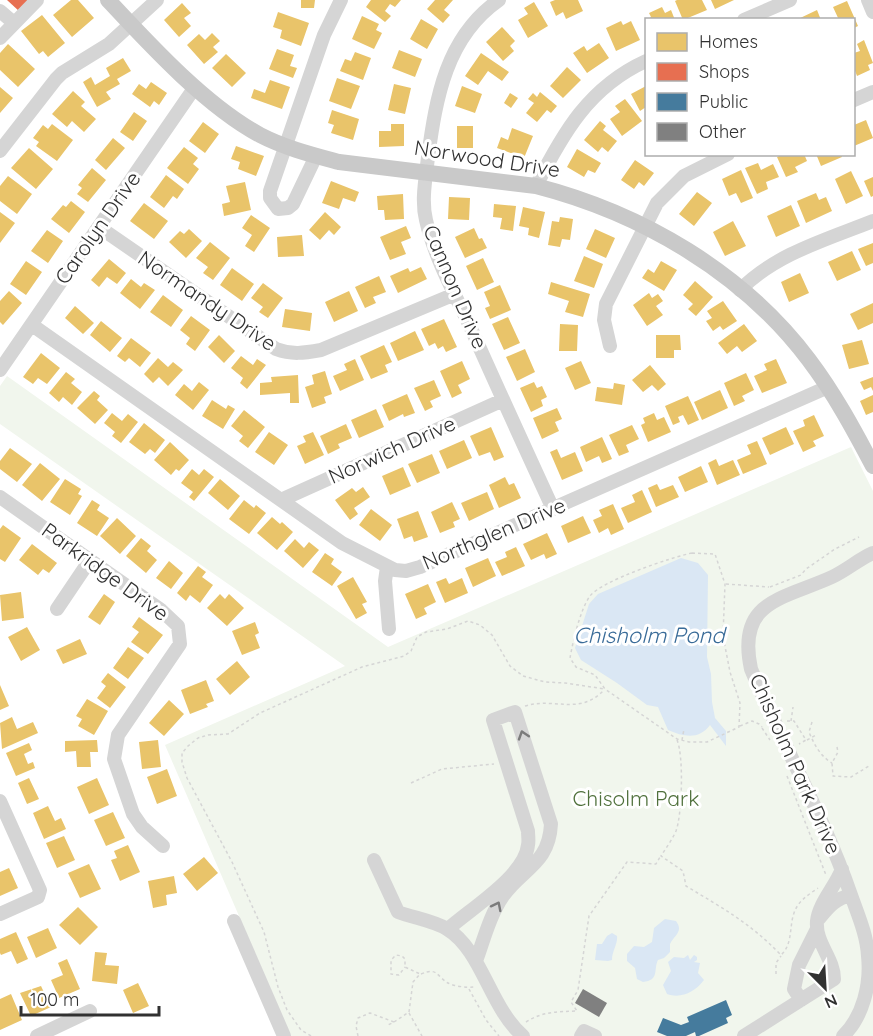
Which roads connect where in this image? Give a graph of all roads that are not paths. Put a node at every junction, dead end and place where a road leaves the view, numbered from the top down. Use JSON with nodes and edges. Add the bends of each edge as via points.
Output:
{"nodes":[{"id":1,"x":37,"y":0,"type":"edge"},
{"id":2,"x":108,"y":0,"type":"edge"},
{"id":3,"x":157,"y":0,"type":"edge"},
{"id":4,"x":341,"y":0,"type":"edge"},
{"id":5,"x":499,"y":0,"type":"edge"},
{"id":6,"x":790,"y":0,"type":"edge"},
{"id":7,"x":868,"y":0,"type":"edge"},
{"id":8,"x":0,"y":11,"type":"edge"},
{"id":9,"x":873,"y":12,"type":"edge"},
{"id":10,"x":749,"y":18,"type":"edge"},
{"id":11,"x":14,"y":23,"type":"junction"},
{"id":12,"x":131,"y":25,"type":"junction"},
{"id":13,"x":0,"y":38,"type":"edge"},
{"id":14,"x":645,"y":62,"type":"edge"},
{"id":15,"x":195,"y":87,"type":"junction"},
{"id":16,"x":873,"y":92,"type":"edge"},
{"id":17,"x":855,"y":100,"type":"edge"},
{"id":18,"x":286,"y":146,"type":"junction"},
{"id":19,"x":0,"y":151,"type":"edge"},
{"id":20,"x":316,"y":156,"type":"junction"},
{"id":21,"x":724,"y":156,"type":"edge"},
{"id":22,"x":426,"y":172,"type":"junction"},
{"id":23,"x":536,"y":186,"type":"junction"},
{"id":24,"x":873,"y":220,"type":"edge"},
{"id":25,"x":99,"y":227,"type":"junction"},
{"id":26,"x":646,"y":227,"type":"junction"},
{"id":27,"x":740,"y":290,"type":"junction"},
{"id":28,"x":455,"y":294,"type":"junction"},
{"id":29,"x":32,"y":325,"type":"junction"},
{"id":30,"x":610,"y":346,"type":"dead end"},
{"id":31,"x":0,"y":370,"type":"edge"},
{"id":32,"x":828,"y":387,"type":"junction"},
{"id":33,"x":503,"y":400,"type":"junction"},
{"id":34,"x":873,"y":466,"type":"edge"},
{"id":35,"x":0,"y":497,"type":"edge"},
{"id":36,"x":281,"y":500,"type":"junction"},
{"id":37,"x":553,"y":509,"type":"junction"},
{"id":38,"x":873,"y":553,"type":"edge"},
{"id":39,"x":90,"y":560,"type":"junction"},
{"id":40,"x":387,"y":567,"type":"junction"},
{"id":41,"x":57,"y":609,"type":"dead end"},
{"id":42,"x":390,"y":629,"type":"dead end"},
{"id":43,"x":0,"y":801,"type":"edge"},
{"id":44,"x":163,"y":846,"type":"dead end"},
{"id":45,"x":374,"y":860,"type":"dead end"},
{"id":46,"x":842,"y":869,"type":"junction"},
{"id":47,"x":851,"y":895,"type":"junction"},
{"id":48,"x":0,"y":914,"type":"edge"},
{"id":49,"x":234,"y":921,"type":"dead end"},
{"id":50,"x":817,"y":926,"type":"junction"},
{"id":51,"x":448,"y":929,"type":"junction"},
{"id":52,"x":476,"y":961,"type":"junction"},
{"id":53,"x":801,"y":1000,"type":"junction"},
{"id":54,"x":90,"y":1011,"type":"dead end"},
{"id":55,"x":522,"y":1031,"type":"edge"},
{"id":56,"x":37,"y":1036,"type":"edge"},
{"id":57,"x":284,"y":1036,"type":"edge"},
{"id":58,"x":581,"y":1036,"type":"edge"},
{"id":59,"x":595,"y":1036,"type":"edge"},
{"id":60,"x":744,"y":1036,"type":"edge"},
{"id":61,"x":843,"y":1036,"type":"edge"}],
"edges":[{"from":1,"to":11,"type":"street"},
{"from":2,"to":12,"type":"main road","name":"Norwood Drive"},
{"from":3,"to":12,"type":"street"},
{"from":4,"to":18,"type":"street","via":[[324,35]]},
{"from":5,"to":22,"type":"street","name":"Cannon Drive","via":[[460,42],[444,73]]},
{"from":6,"to":10,"type":"street"},
{"from":7,"to":9,"type":"street"},
{"from":8,"to":11,"type":"street"},
{"from":11,"to":13,"type":"street"},
{"from":12,"to":15,"type":"main road","name":"Norwood Drive"},
{"from":12,"to":19,"type":"street","via":[[109,44],[62,73]]},
{"from":14,"to":23,"type":"street","via":[[608,85],[573,119]]},
{"from":15,"to":18,"type":"main road","name":"Norwood Drive","via":[[239,123]]},
{"from":15,"to":25,"type":"street","name":"Carolyn Drive"},
{"from":16,"to":17,"type":"street"},
{"from":18,"to":20,"type":"main road","name":"Norwood Drive"},
{"from":18,"to":20,"type":"street","via":[[270,191],[278,209],[293,204]]},
{"from":20,"to":22,"type":"main road","name":"Norwood Drive"},
{"from":21,"to":26,"type":"street","via":[[674,184],[657,203]]},
{"from":22,"to":23,"type":"main road","name":"Norwood Drive"},
{"from":22,"to":28,"type":"street","name":"Cannon Drive","via":[[426,220]]},
{"from":23,"to":26,"type":"main road","name":"Norwood Drive","via":[[599,205]]},
{"from":24,"to":27,"type":"street","via":[[790,256],[752,277]]},
{"from":25,"to":28,"type":"street","name":"Normandy Drive","via":[[288,354],[321,350]]},
{"from":25,"to":29,"type":"street","name":"Carolyn Drive"},
{"from":26,"to":27,"type":"main road","name":"Norwood Drive","via":[[686,250]]},
{"from":26,"to":30,"type":"street","via":[[606,304],[603,320]]},
{"from":27,"to":32,"type":"main road","name":"Norwood Drive","via":[[786,333]]},
{"from":28,"to":33,"type":"street","name":"Cannon Drive"},
{"from":29,"to":31,"type":"street","name":"Carolyn Drive"},
{"from":29,"to":36,"type":"street","name":"Northglen Drive"},
{"from":32,"to":34,"type":"main road","name":"Norwood Drive"},
{"from":32,"to":37,"type":"street","name":"Northglen Drive"},
{"from":33,"to":36,"type":"street","name":"Norwich Drive"},
{"from":33,"to":37,"type":"street","name":"Cannon Drive"},
{"from":35,"to":39,"type":"street","name":"Parkridge Drive"},
{"from":36,"to":40,"type":"street","name":"Northglen Drive","via":[[342,543]]},
{"from":37,"to":40,"type":"street","name":"Northglen Drive","via":[[420,567],[406,571]]},
{"from":38,"to":46,"type":"street","name":"Chisholm Park Drive","via":[[834,576],[773,594],[753,622],[749,647],[752,669]]},
{"from":39,"to":41,"type":"street"},
{"from":39,"to":44,"type":"street","name":"Parkridge Drive","via":[[178,626],[180,644],[118,735],[115,751],[133,814]]},
{"from":40,"to":42,"type":"street"},
{"from":43,"to":48,"type":"street","via":[[40,890],[38,897]]},
{"from":45,"to":51,"type":"street","via":[[398,912]]},
{"from":46,"to":47,"type":"street","name":"Chisholm Park Drive"},
{"from":46,"to":50,"type":"street","via":[[818,912]]},
{"from":47,"to":50,"type":"street","via":[[831,904]]},
{"from":47,"to":61,"type":"street","name":"Chisholm Park Drive","via":[[867,946],[868,988],[853,1027]]},
{"from":49,"to":57,"type":"street"},
{"from":50,"to":53,"type":"street","via":[[799,965],[794,989]]},
{"from":50,"to":53,"type":"street","via":[[834,980]]},
{"from":51,"to":52,"type":"street"},
{"from":52,"to":51,"type":"street","one_way":true,"via":[[502,897],[539,859],[550,837],[551,824],[515,712],[493,720],[528,831],[528,847],[507,881]]},
{"from":52,"to":55,"type":"street","via":[[506,1017]]},
{"from":53,"to":60,"type":"street"},
{"from":54,"to":56,"type":"street"},
{"from":58,"to":59,"type":"street","via":[[584,1031]]}]}
